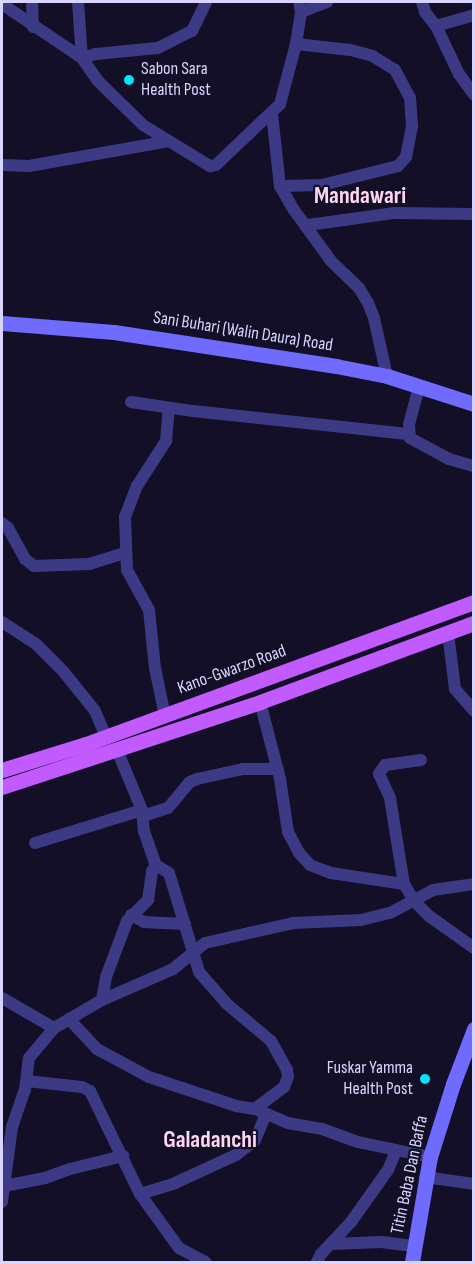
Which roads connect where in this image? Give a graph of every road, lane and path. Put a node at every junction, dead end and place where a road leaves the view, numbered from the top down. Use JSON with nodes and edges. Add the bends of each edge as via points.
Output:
{"nodes":[{"id":1,"x":32,"y":2,"type":"edge"},
{"id":2,"x":78,"y":2,"type":"edge"},
{"id":3,"x":206,"y":2,"type":"edge"},
{"id":4,"x":327,"y":2,"type":"edge"},
{"id":5,"x":422,"y":2,"type":"edge"},
{"id":6,"x":2,"y":4,"type":"edge"},
{"id":7,"x":300,"y":7,"type":"edge"},
{"id":8,"x":474,"y":15,"type":"edge"},
{"id":9,"x":436,"y":26,"type":"junction"},
{"id":10,"x":33,"y":27,"type":"junction"},
{"id":11,"x":296,"y":44,"type":"junction"},
{"id":12,"x":82,"y":58,"type":"junction"},
{"id":13,"x":474,"y":95,"type":"edge"},
{"id":14,"x":272,"y":114,"type":"junction"},
{"id":15,"x":169,"y":141,"type":"junction"},
{"id":16,"x":2,"y":165,"type":"edge"},
{"id":17,"x":280,"y":186,"type":"junction"},
{"id":18,"x":474,"y":214,"type":"edge"},
{"id":19,"x":308,"y":225,"type":"junction"},
{"id":20,"x":2,"y":323,"type":"edge"},
{"id":21,"x":387,"y":376,"type":"junction"},
{"id":22,"x":419,"y":387,"type":"junction"},
{"id":23,"x":131,"y":402,"type":"dead end"},
{"id":24,"x":474,"y":404,"type":"edge"},
{"id":25,"x":169,"y":408,"type":"junction"},
{"id":26,"x":408,"y":434,"type":"junction"},
{"id":27,"x":474,"y":466,"type":"edge"},
{"id":28,"x":2,"y":524,"type":"edge"},
{"id":29,"x":126,"y":553,"type":"junction"},
{"id":30,"x":474,"y":602,"type":"edge"},
{"id":31,"x":2,"y":622,"type":"edge"},
{"id":32,"x":474,"y":623,"type":"edge"},
{"id":33,"x":448,"y":633,"type":"junction"},
{"id":34,"x":354,"y":646,"type":"junction"},
{"id":35,"x":362,"y":666,"type":"junction"},
{"id":36,"x":260,"y":702,"type":"junction"},
{"id":37,"x":474,"y":711,"type":"edge"},
{"id":38,"x":165,"y":716,"type":"junction"},
{"id":39,"x":106,"y":736,"type":"junction"},
{"id":40,"x":117,"y":750,"type":"junction"},
{"id":41,"x":421,"y":760,"type":"dead end"},
{"id":42,"x":278,"y":769,"type":"junction"},
{"id":43,"x":2,"y":770,"type":"edge"},
{"id":44,"x":2,"y":787,"type":"edge"},
{"id":45,"x":142,"y":813,"type":"junction"},
{"id":46,"x":35,"y":843,"type":"dead end"},
{"id":47,"x":156,"y":865,"type":"junction"},
{"id":48,"x":404,"y":884,"type":"junction"},
{"id":49,"x":474,"y":884,"type":"edge"},
{"id":50,"x":415,"y":899,"type":"junction"},
{"id":51,"x":131,"y":915,"type":"junction"},
{"id":52,"x":185,"y":924,"type":"junction"},
{"id":53,"x":474,"y":948,"type":"edge"},
{"id":54,"x":193,"y":952,"type":"junction"},
{"id":55,"x":2,"y":998,"type":"edge"},
{"id":56,"x":102,"y":1000,"type":"junction"},
{"id":57,"x":69,"y":1019,"type":"junction"},
{"id":58,"x":54,"y":1028,"type":"junction"},
{"id":59,"x":474,"y":1029,"type":"edge"},
{"id":60,"x":27,"y":1081,"type":"junction"},
{"id":61,"x":260,"y":1112,"type":"junction"},
{"id":62,"x":7,"y":1128,"type":"edge"},
{"id":63,"x":396,"y":1151,"type":"junction"},
{"id":64,"x":123,"y":1156,"type":"junction"},
{"id":65,"x":430,"y":1157,"type":"junction"},
{"id":66,"x":425,"y":1177,"type":"junction"},
{"id":67,"x":474,"y":1184,"type":"edge"},
{"id":68,"x":4,"y":1186,"type":"junction"},
{"id":69,"x":140,"y":1194,"type":"junction"},
{"id":70,"x":2,"y":1202,"type":"edge"},
{"id":71,"x":332,"y":1244,"type":"junction"},
{"id":72,"x":414,"y":1246,"type":"junction"},
{"id":73,"x":205,"y":1263,"type":"edge"},
{"id":74,"x":317,"y":1263,"type":"edge"},
{"id":75,"x":412,"y":1263,"type":"edge"}],
"edges":[{"from":1,"to":10,"type":"street"},
{"from":2,"to":12,"type":"street"},
{"from":3,"to":12,"type":"street","via":[[192,31],[158,48]]},
{"from":4,"to":7,"type":"street"},
{"from":5,"to":9,"type":"street"},
{"from":6,"to":10,"type":"street"},
{"from":7,"to":11,"type":"street"},
{"from":8,"to":9,"type":"street"},
{"from":9,"to":13,"type":"street","via":[[459,74]]},
{"from":10,"to":12,"type":"street"},
{"from":11,"to":14,"type":"street","via":[[280,104]]},
{"from":11,"to":17,"type":"street","via":[[373,56],[395,70],[410,98],[412,126],[406,157],[398,166],[322,185]]},
{"from":12,"to":15,"type":"street","via":[[98,81],[143,125]]},
{"from":14,"to":15,"type":"street","via":[[216,165],[205,164]]},
{"from":14,"to":17,"type":"street"},
{"from":15,"to":16,"type":"street","via":[[29,166]]},
{"from":17,"to":19,"type":"street"},
{"from":18,"to":19,"type":"street","via":[[395,213]]},
{"from":19,"to":21,"type":"street","via":[[331,261],[359,288],[368,303]]},
{"from":20,"to":21,"type":"street","name":"Sani Buhari (Walin Daura) Road","via":[[114,332]]},
{"from":21,"to":22,"type":"street","name":"Sani Buhari (Walin Daura) Road"},
{"from":22,"to":24,"type":"street","name":"Sani Buhari (Walin Daura) Road"},
{"from":22,"to":26,"type":"street"},
{"from":23,"to":25,"type":"street"},
{"from":25,"to":26,"type":"street"},
{"from":25,"to":29,"type":"street","via":[[166,441],[141,479],[125,517]]},
{"from":26,"to":27,"type":"street","via":[[449,459]]},
{"from":28,"to":29,"type":"street","via":[[34,566],[89,564]]},
{"from":29,"to":38,"type":"street","via":[[128,570],[149,610]]},
{"from":30,"to":34,"type":"main road","name":"Kano-Gwarzo Road"},
{"from":31,"to":39,"type":"street","via":[[36,644],[63,671],[95,711]]},
{"from":32,"to":33,"type":"main road","name":"Kano-Gwarzo Road"},
{"from":33,"to":35,"type":"main road","name":"Kano-Gwarzo Road"},
{"from":33,"to":37,"type":"street","via":[[455,689]]},
{"from":34,"to":35,"type":"main road"},
{"from":34,"to":38,"type":"main road","name":"Kano-Gwarzo Road"},
{"from":35,"to":36,"type":"main road","name":"Kano-Gwarzo Road"},
{"from":36,"to":40,"type":"main road","name":"Kano-Gwarzo Road"},
{"from":36,"to":42,"type":"street"},
{"from":38,"to":39,"type":"main road","name":"Kano-Gwarzo Road"},
{"from":39,"to":43,"type":"main road","name":"Kano-Gwarzo Road"},
{"from":40,"to":44,"type":"main road","name":"Kano-Gwarzo Road"},
{"from":40,"to":45,"type":"street"},
{"from":41,"to":48,"type":"street","via":[[385,765],[380,774],[390,798]]},
{"from":42,"to":45,"type":"street","via":[[243,769],[197,779],[168,808]]},
{"from":42,"to":48,"type":"street","via":[[290,840],[310,865],[339,875]]},
{"from":45,"to":46,"type":"street"},
{"from":45,"to":47,"type":"street"},
{"from":47,"to":51,"type":"street","via":[[147,900]]},
{"from":47,"to":52,"type":"street","via":[[169,873]]},
{"from":48,"to":50,"type":"street"},
{"from":49,"to":50,"type":"street","via":[[433,890]]},
{"from":50,"to":53,"type":"street","via":[[429,916]]},
{"from":50,"to":54,"type":"street","via":[[384,914],[349,921],[275,926],[212,940]]},
{"from":51,"to":52,"type":"street","via":[[144,922]]},
{"from":51,"to":56,"type":"street","via":[[111,961]]},
{"from":52,"to":54,"type":"street"},
{"from":54,"to":56,"type":"street","via":[[173,969]]},
{"from":54,"to":61,"type":"street","via":[[204,980],[272,1041],[284,1061],[288,1077],[284,1087]]},
{"from":55,"to":58,"type":"street"},
{"from":56,"to":57,"type":"street"},
{"from":57,"to":58,"type":"street"},
{"from":57,"to":61,"type":"street","via":[[97,1049],[149,1077]]},
{"from":58,"to":60,"type":"street","via":[[29,1058]]},
{"from":59,"to":65,"type":"street","name":"Titin Baba Dan Baffa"},
{"from":60,"to":62,"type":"street"},
{"from":60,"to":64,"type":"street","via":[[87,1088]]},
{"from":61,"to":63,"type":"street"},
{"from":61,"to":69,"type":"street","via":[[255,1140],[236,1155],[196,1175]]},
{"from":62,"to":68,"type":"street"},
{"from":63,"to":65,"type":"street"},
{"from":63,"to":71,"type":"street","via":[[381,1180]]},
{"from":64,"to":68,"type":"street"},
{"from":64,"to":69,"type":"street"},
{"from":65,"to":66,"type":"street","name":"Titin Baba Dan Baffa"},
{"from":66,"to":67,"type":"street"},
{"from":66,"to":72,"type":"street","name":"Titin Baba Dan Baffa"},
{"from":68,"to":70,"type":"street"},
{"from":69,"to":73,"type":"street","via":[[179,1248]]},
{"from":71,"to":72,"type":"street","via":[[381,1242]]},
{"from":71,"to":74,"type":"street"},
{"from":72,"to":75,"type":"street","name":"Titin Baba Dan Baffa"}]}
